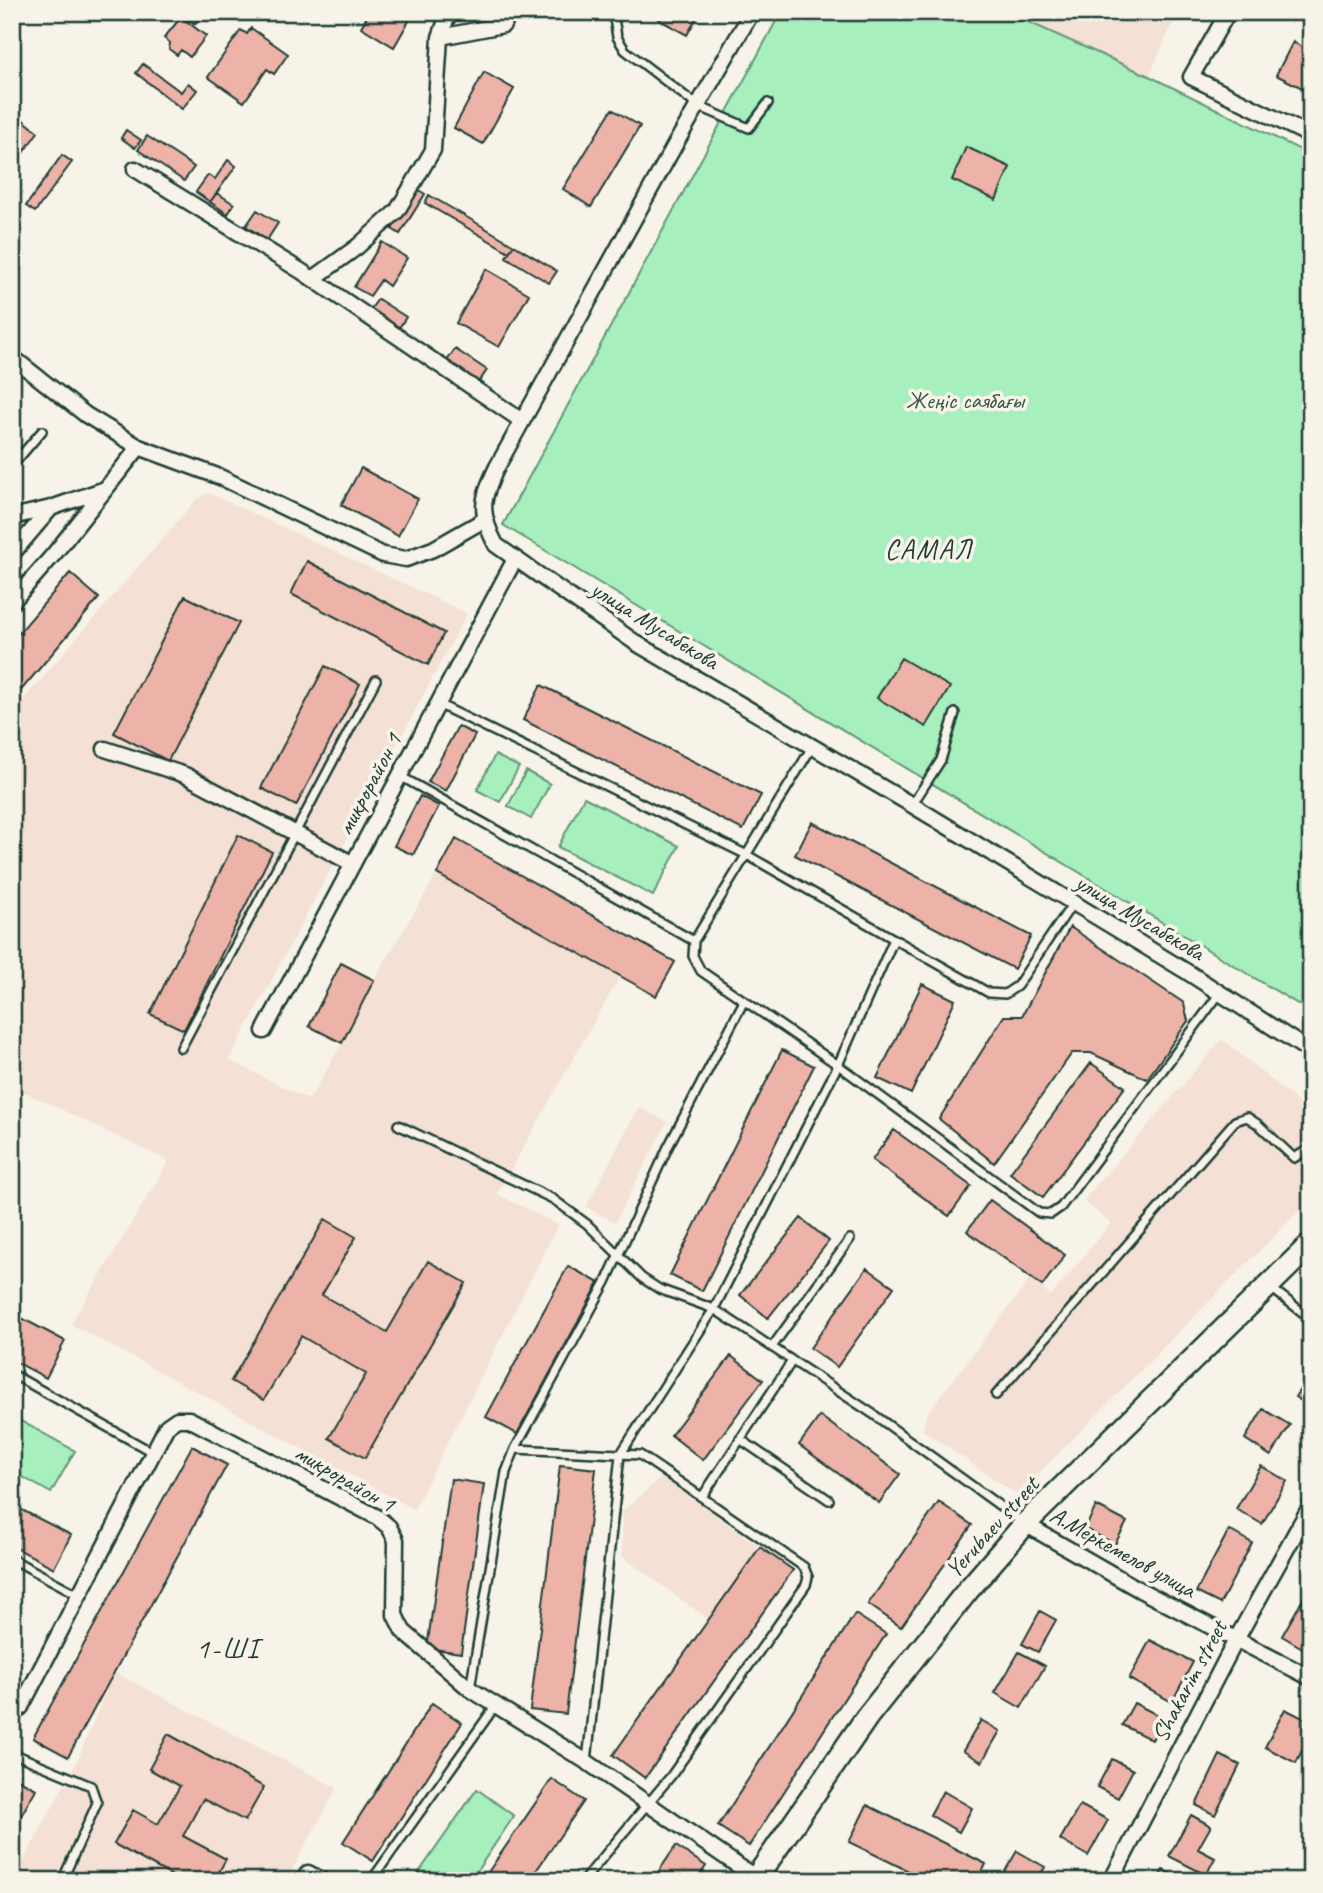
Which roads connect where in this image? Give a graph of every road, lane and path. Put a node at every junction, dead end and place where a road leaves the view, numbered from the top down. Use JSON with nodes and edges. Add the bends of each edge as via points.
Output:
{"nodes":[{"id":1,"x":449,"y":12,"type":"edge"},
{"id":2,"x":511,"y":12,"type":"edge"},
{"id":3,"x":613,"y":12,"type":"edge"},
{"id":4,"x":752,"y":12,"type":"edge"},
{"id":5,"x":1228,"y":12,"type":"edge"},
{"id":6,"x":440,"y":37,"type":"junction"},
{"id":7,"x":768,"y":103,"type":"dead end"},
{"id":8,"x":698,"y":106,"type":"junction"},
{"id":9,"x":1311,"y":136,"type":"edge"},
{"id":10,"x":135,"y":169,"type":"dead end"},
{"id":11,"x":313,"y":279,"type":"junction"},
{"id":12,"x":12,"y":357,"type":"edge"},
{"id":13,"x":522,"y":421,"type":"junction"},
{"id":14,"x":42,"y":432,"type":"dead end"},
{"id":15,"x":139,"y":447,"type":"junction"},
{"id":16,"x":12,"y":466,"type":"edge"},
{"id":17,"x":106,"y":488,"type":"junction"},
{"id":18,"x":51,"y":508,"type":"junction"},
{"id":19,"x":12,"y":517,"type":"edge"},
{"id":20,"x":484,"y":520,"type":"junction"},
{"id":21,"x":12,"y":554,"type":"edge"},
{"id":22,"x":515,"y":559,"type":"junction"},
{"id":23,"x":12,"y":602,"type":"edge"},
{"id":24,"x":376,"y":680,"type":"dead end"},
{"id":25,"x":438,"y":704,"type":"junction"},
{"id":26,"x":955,"y":713,"type":"dead end"},
{"id":27,"x":811,"y":747,"type":"junction"},
{"id":28,"x":105,"y":749,"type":"dead end"},
{"id":29,"x":400,"y":776,"type":"junction"},
{"id":30,"x":912,"y":805,"type":"junction"},
{"id":31,"x":296,"y":834,"type":"junction"},
{"id":32,"x":747,"y":855,"type":"junction"},
{"id":33,"x":353,"y":864,"type":"junction"},
{"id":34,"x":1073,"y":903,"type":"junction"},
{"id":35,"x":894,"y":939,"type":"junction"},
{"id":36,"x":694,"y":941,"type":"junction"},
{"id":37,"x":1220,"y":993,"type":"junction"},
{"id":38,"x":744,"y":1002,"type":"junction"},
{"id":39,"x":264,"y":1031,"type":"dead end"},
{"id":40,"x":181,"y":1048,"type":"dead end"},
{"id":41,"x":1311,"y":1052,"type":"edge"},
{"id":42,"x":838,"y":1065,"type":"junction"},
{"id":43,"x":398,"y":1125,"type":"dead end"},
{"id":44,"x":1311,"y":1149,"type":"edge"},
{"id":45,"x":850,"y":1239,"type":"dead end"},
{"id":46,"x":1311,"y":1244,"type":"edge"},
{"id":47,"x":617,"y":1256,"type":"junction"},
{"id":48,"x":1269,"y":1286,"type":"junction"},
{"id":49,"x":714,"y":1309,"type":"junction"},
{"id":50,"x":1311,"y":1319,"type":"edge"},
{"id":51,"x":772,"y":1348,"type":"junction"},
{"id":52,"x":792,"y":1361,"type":"junction"},
{"id":53,"x":12,"y":1374,"type":"edge"},
{"id":54,"x":996,"y":1395,"type":"dead end"},
{"id":55,"x":740,"y":1439,"type":"junction"},
{"id":56,"x":515,"y":1449,"type":"junction"},
{"id":57,"x":152,"y":1452,"type":"junction"},
{"id":58,"x":620,"y":1455,"type":"junction"},
{"id":59,"x":702,"y":1497,"type":"junction"},
{"id":60,"x":829,"y":1500,"type":"dead end"},
{"id":61,"x":1311,"y":1505,"type":"edge"},
{"id":62,"x":1026,"y":1524,"type":"junction"},
{"id":63,"x":12,"y":1559,"type":"edge"},
{"id":64,"x":79,"y":1595,"type":"junction"},
{"id":65,"x":1237,"y":1638,"type":"junction"},
{"id":66,"x":1311,"y":1678,"type":"edge"},
{"id":67,"x":470,"y":1689,"type":"junction"},
{"id":68,"x":496,"y":1705,"type":"junction"},
{"id":69,"x":12,"y":1716,"type":"edge"},
{"id":70,"x":12,"y":1752,"type":"edge"},
{"id":71,"x":587,"y":1762,"type":"junction"},
{"id":72,"x":647,"y":1805,"type":"junction"},
{"id":73,"x":755,"y":1880,"type":"edge"},
{"id":74,"x":62,"y":1881,"type":"edge"},
{"id":75,"x":303,"y":1881,"type":"edge"},
{"id":76,"x":323,"y":1881,"type":"edge"},
{"id":77,"x":371,"y":1881,"type":"edge"},
{"id":78,"x":583,"y":1881,"type":"edge"},
{"id":79,"x":1111,"y":1881,"type":"edge"}],
"edges":[{"from":1,"to":6,"type":"street"},
{"from":2,"to":6,"type":"street","via":[[503,25]]},
{"from":3,"to":8,"type":"lane","via":[[617,37],[625,50]]},
{"from":4,"to":8,"type":"street"},
{"from":5,"to":9,"type":"street","via":[[1191,77]]},
{"from":6,"to":11,"type":"street","via":[[433,150],[397,211]]},
{"from":7,"to":8,"type":"lane","via":[[749,128]]},
{"from":8,"to":13,"type":"street"},
{"from":10,"to":11,"type":"street"},
{"from":11,"to":13,"type":"street"},
{"from":12,"to":15,"type":"street","via":[[86,415]]},
{"from":13,"to":20,"type":"street","via":[[486,490]]},
{"from":14,"to":16,"type":"lane"},
{"from":15,"to":17,"type":"street"},
{"from":15,"to":20,"type":"street","via":[[220,477],[383,555],[406,559]]},
{"from":17,"to":18,"type":"street"},
{"from":17,"to":23,"type":"street"},
{"from":18,"to":19,"type":"street"},
{"from":18,"to":21,"type":"street"},
{"from":20,"to":22,"type":"street","name":"улица Мусабекова","via":[[496,545]]},
{"from":22,"to":25,"type":"street","name":"микрорайон 1"},
{"from":22,"to":27,"type":"street","name":"улица Мусабекова","via":[[636,643]]},
{"from":24,"to":31,"type":"lane"},
{"from":25,"to":29,"type":"street","name":"микрорайон 1"},
{"from":25,"to":32,"type":"lane"},
{"from":26,"to":30,"type":"lane","via":[[941,760]]},
{"from":27,"to":30,"type":"street","name":"улица Мусабекова"},
{"from":27,"to":32,"type":"lane"},
{"from":28,"to":31,"type":"street","via":[[185,775]]},
{"from":29,"to":33,"type":"street","name":"микрорайон 1"},
{"from":29,"to":36,"type":"lane"},
{"from":30,"to":34,"type":"street","name":"улица Мусабекова"},
{"from":31,"to":33,"type":"street"},
{"from":31,"to":40,"type":"lane"},
{"from":32,"to":35,"type":"lane"},
{"from":32,"to":36,"type":"lane"},
{"from":33,"to":39,"type":"street","name":"микрорайон 1"},
{"from":34,"to":35,"type":"lane","via":[[1017,986],[1005,994],[989,993]]},
{"from":34,"to":37,"type":"street","name":"улица Мусабекова"},
{"from":35,"to":42,"type":"lane"},
{"from":36,"to":38,"type":"lane","via":[[692,957],[701,971]]},
{"from":37,"to":41,"type":"street","name":"улица Мусабекова"},
{"from":37,"to":42,"type":"lane","via":[[1061,1207],[1051,1214],[1039,1213]]},
{"from":38,"to":42,"type":"lane"},
{"from":38,"to":47,"type":"lane"},
{"from":42,"to":49,"type":"lane"},
{"from":43,"to":47,"type":"lane","via":[[552,1199],[587,1224]]},
{"from":44,"to":54,"type":"lane","via":[[1294,1158],[1247,1117],[1235,1121]]},
{"from":45,"to":51,"type":"lane"},
{"from":46,"to":48,"type":"main road","name":"Yerubaev street"},
{"from":47,"to":49,"type":"lane","via":[[659,1289]]},
{"from":47,"to":56,"type":"lane"},
{"from":48,"to":50,"type":"lane"},
{"from":48,"to":62,"type":"main road","name":"Yerubaev street"},
{"from":49,"to":51,"type":"lane"},
{"from":49,"to":58,"type":"lane"},
{"from":51,"to":52,"type":"lane"},
{"from":52,"to":55,"type":"lane"},
{"from":52,"to":62,"type":"lane"},
{"from":53,"to":57,"type":"lane"},
{"from":55,"to":59,"type":"lane"},
{"from":55,"to":60,"type":"lane"},
{"from":56,"to":58,"type":"lane"},
{"from":56,"to":67,"type":"lane","via":[[506,1472]]},
{"from":57,"to":64,"type":"street","name":"микрорайон 1"},
{"from":57,"to":67,"type":"street","name":"микрорайон 1","via":[[167,1426],[177,1419],[189,1419],[377,1517],[397,1540],[395,1615],[402,1631]]},
{"from":58,"to":59,"type":"lane","via":[[640,1455]]},
{"from":58,"to":71,"type":"lane"},
{"from":59,"to":72,"type":"lane","via":[[804,1567],[808,1577]]},
{"from":61,"to":65,"type":"street","name":"Shakarim street"},
{"from":62,"to":65,"type":"street","name":"А.Меркемелов улица","via":[[1140,1590]]},
{"from":62,"to":73,"type":"main road","name":"Yerubaev street","via":[[866,1717]]},
{"from":63,"to":64,"type":"lane"},
{"from":64,"to":69,"type":"street","name":"микрорайон 1","via":[[21,1707]]},
{"from":65,"to":66,"type":"street","name":"А.Меркемелов улица"},
{"from":65,"to":79,"type":"street","name":"Shakarim street"},
{"from":67,"to":68,"type":"street","name":"микрорайон 1"},
{"from":68,"to":71,"type":"street","name":"микрорайон 1"},
{"from":68,"to":77,"type":"lane"},
{"from":70,"to":74,"type":"lane","via":[[91,1786],[97,1803]]},
{"from":71,"to":72,"type":"street","name":"микрорайон 1"},
{"from":72,"to":73,"type":"street","name":"микрорайон 1"},
{"from":72,"to":78,"type":"lane"},
{"from":75,"to":76,"type":"street","via":[[308,1872]]}]}
